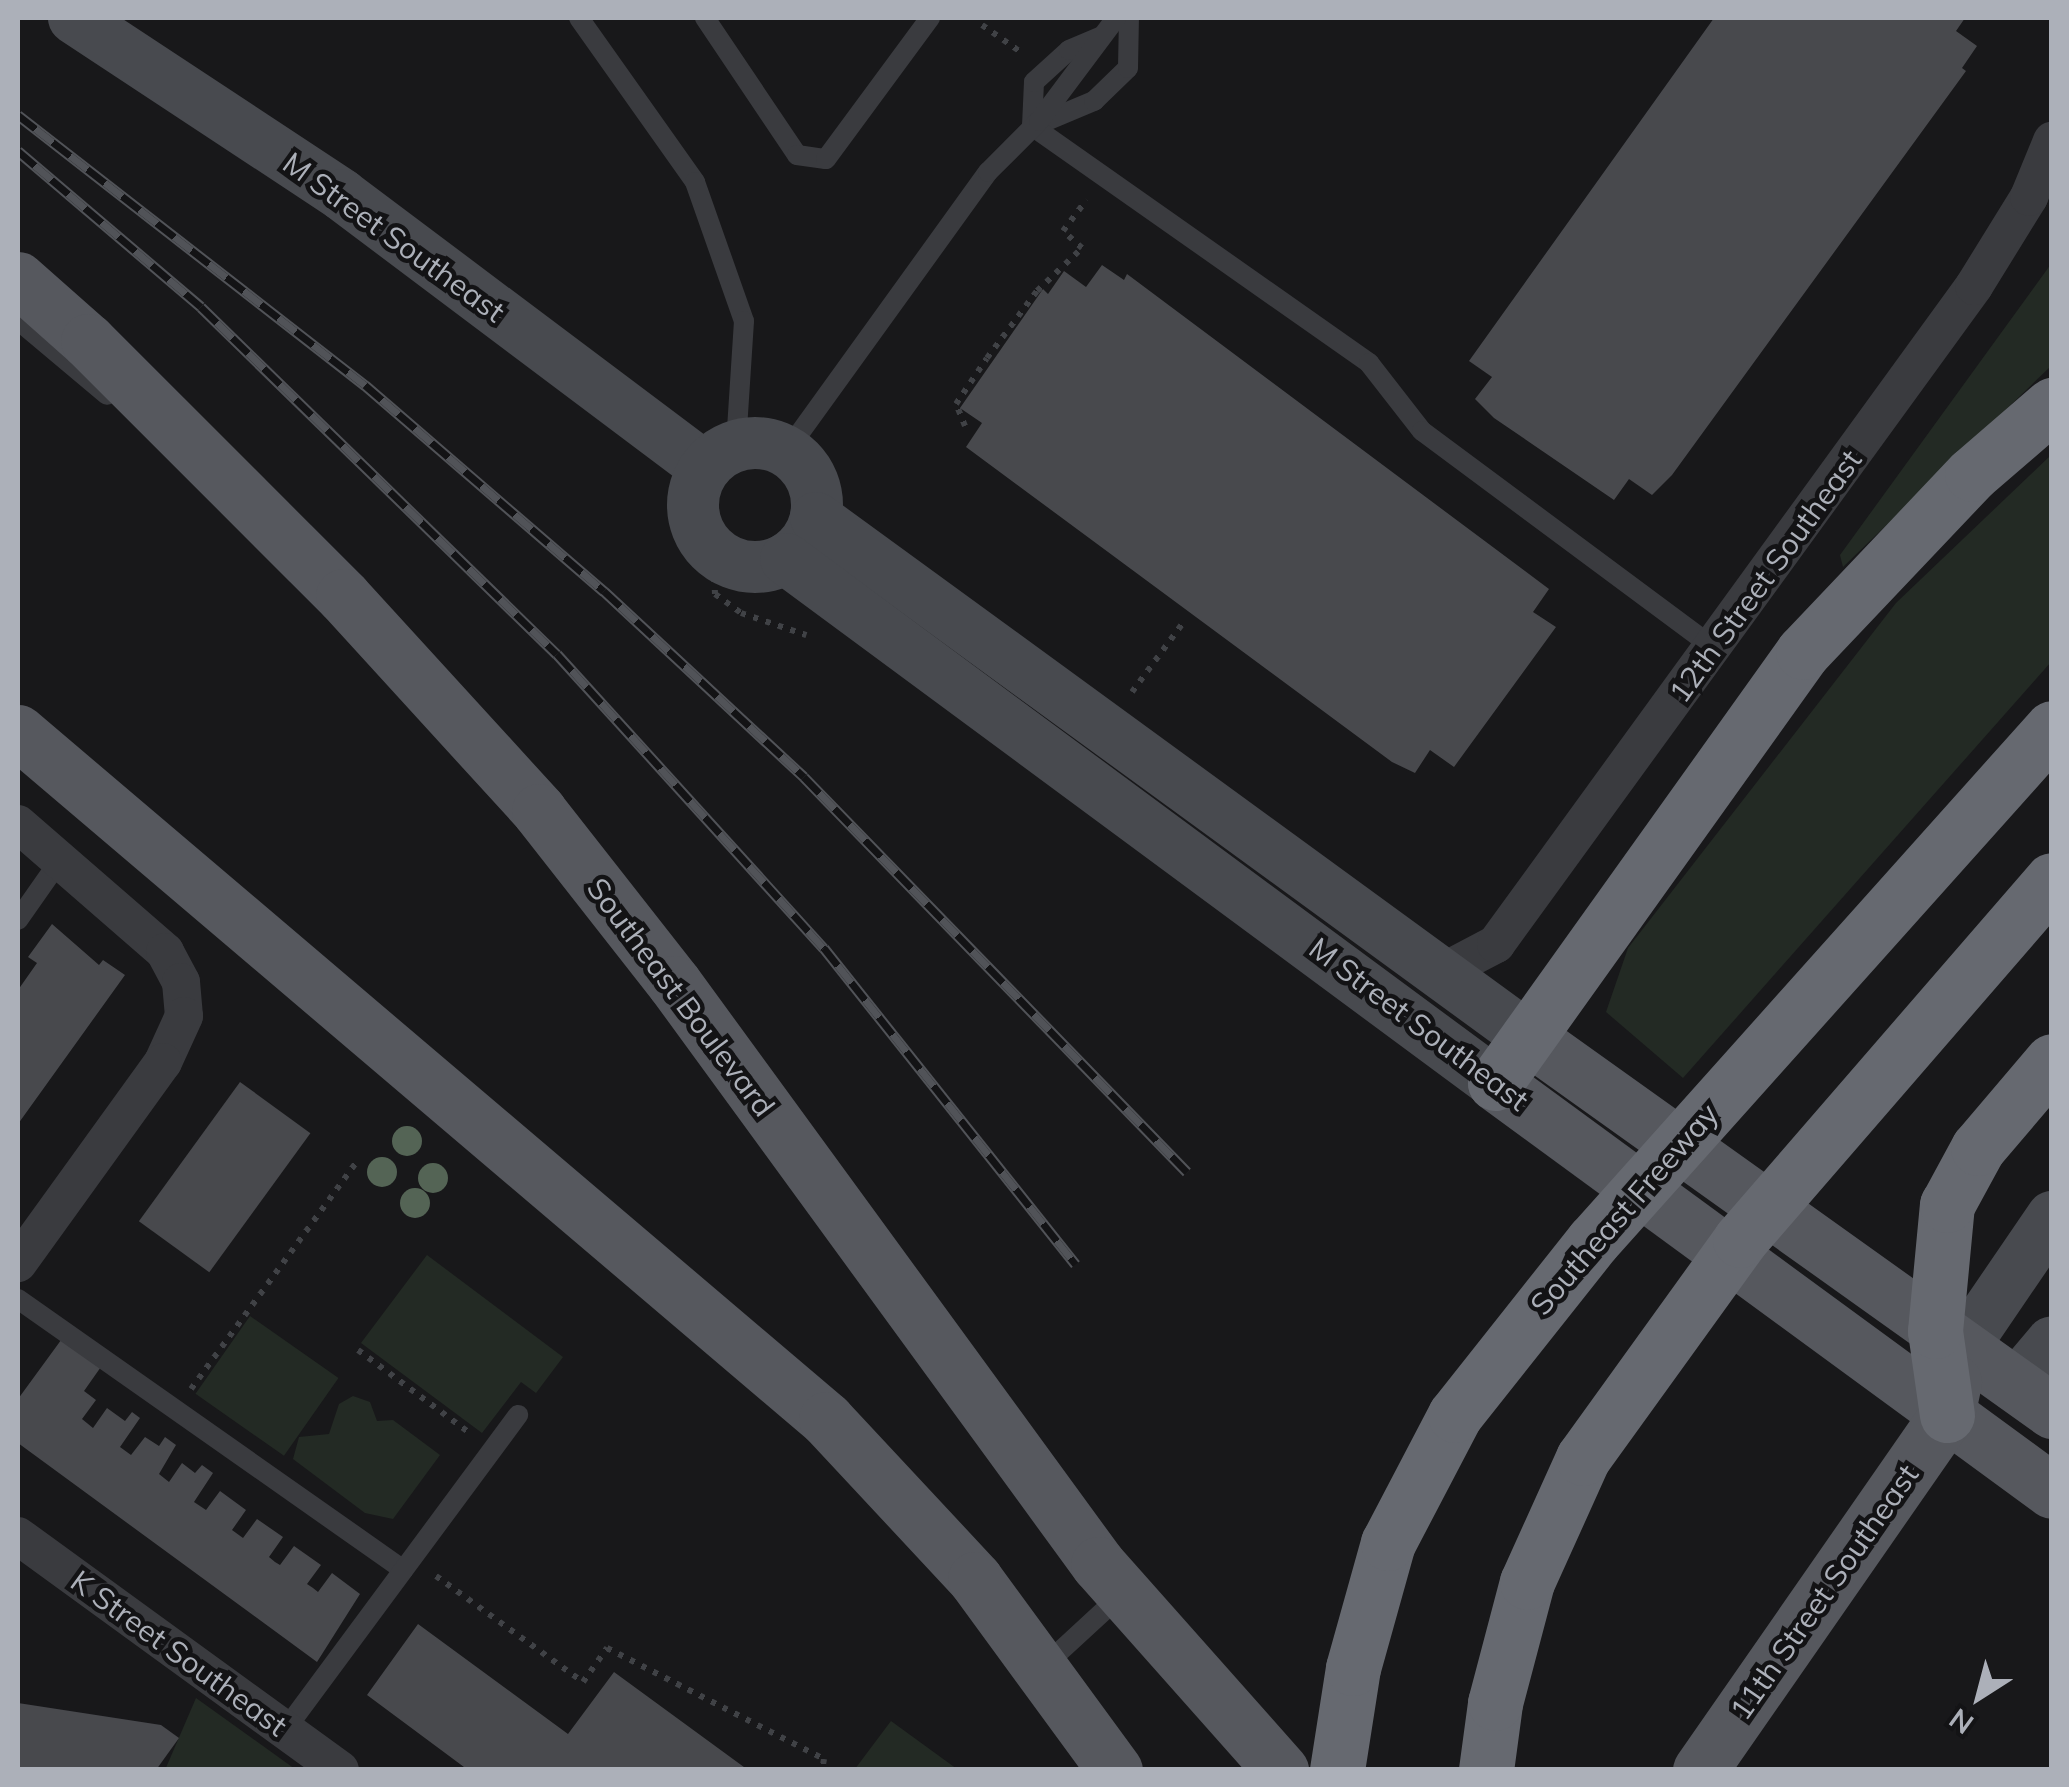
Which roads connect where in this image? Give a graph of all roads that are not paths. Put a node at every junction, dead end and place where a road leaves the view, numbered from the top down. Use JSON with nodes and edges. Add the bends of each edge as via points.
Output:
{"nodes":[{"id":1,"x":74,"y":18,"type":"edge"},
{"id":2,"x":578,"y":18,"type":"edge"},
{"id":3,"x":705,"y":18,"type":"edge"},
{"id":4,"x":930,"y":18,"type":"edge"},
{"id":5,"x":1129,"y":18,"type":"edge"},
{"id":6,"x":1110,"y":26,"type":"edge"},
{"id":7,"x":1032,"y":126,"type":"junction"},
{"id":8,"x":2052,"y":140,"type":"edge"},
{"id":9,"x":18,"y":280,"type":"edge"},
{"id":10,"x":18,"y":320,"type":"edge"},
{"id":11,"x":2052,"y":404,"type":"edge"},
{"id":12,"x":742,"y":455,"type":"junction"},
{"id":13,"x":241,"y":495,"type":"junction"},
{"id":14,"x":801,"y":539,"type":"junction"},
{"id":15,"x":1714,"y":648,"type":"junction"},
{"id":16,"x":18,"y":706,"type":"edge"},
{"id":17,"x":2052,"y":728,"type":"edge"},
{"id":18,"x":18,"y":732,"type":"edge"},
{"id":19,"x":107,"y":805,"type":"junction"},
{"id":20,"x":18,"y":824,"type":"edge"},
{"id":21,"x":60,"y":860,"type":"junction"},
{"id":22,"x":2052,"y":880,"type":"edge"},
{"id":23,"x":18,"y":920,"type":"edge"},
{"id":24,"x":1437,"y":975,"type":"junction"},
{"id":25,"x":1528,"y":1037,"type":"junction"},
{"id":26,"x":2052,"y":1061,"type":"edge"},
{"id":27,"x":1495,"y":1083,"type":"junction"},
{"id":28,"x":2052,"y":1217,"type":"edge"},
{"id":29,"x":18,"y":1263,"type":"edge"},
{"id":30,"x":18,"y":1299,"type":"edge"},
{"id":31,"x":1948,"y":1340,"type":"junction"},
{"id":32,"x":2052,"y":1342,"type":"edge"},
{"id":33,"x":2033,"y":1399,"type":"edge"},
{"id":34,"x":518,"y":1414,"type":"dead end"},
{"id":35,"x":1947,"y":1414,"type":"junction"},
{"id":36,"x":2052,"y":1491,"type":"edge"},
{"id":37,"x":18,"y":1536,"type":"edge"},
{"id":38,"x":402,"y":1570,"type":"junction"},
{"id":39,"x":1123,"y":1594,"type":"junction"},
{"id":40,"x":1044,"y":1666,"type":"junction"},
{"id":41,"x":285,"y":1730,"type":"junction"},
{"id":42,"x":340,"y":1770,"type":"edge"},
{"id":43,"x":1116,"y":1770,"type":"edge"},
{"id":44,"x":1282,"y":1770,"type":"edge"},
{"id":45,"x":1337,"y":1770,"type":"edge"},
{"id":46,"x":1486,"y":1770,"type":"edge"},
{"id":47,"x":1700,"y":1770,"type":"edge"}],
"edges":[{"from":1,"to":12,"type":"street","name":"M Street Southeast"},
{"from":2,"to":12,"type":"lane","via":[[695,182],[744,321]]},
{"from":3,"to":4,"type":"lane","via":[[798,156],[826,159]]},
{"from":5,"to":7,"type":"lane","via":[[1128,68],[1094,100]]},
{"from":6,"to":7,"type":"lane"},
{"from":7,"to":12,"type":"lane"},
{"from":7,"to":15,"type":"lane","via":[[1369,363],[1422,431]]},
{"from":8,"to":15,"type":"street","name":"12th Street Southeast","via":[[2029,198],[1974,286]]},
{"from":9,"to":13,"type":"main road","name":"Southeast Boulevard"},
{"from":10,"to":13,"type":"lane"},
{"from":11,"to":25,"type":"highway","via":[[1972,474],[1803,652]]},
{"from":12,"to":14,"type":"street","via":[[812,480]]},
{"from":12,"to":14,"type":"street","via":[[696,484],[695,520],[714,551],[748,567]]},
{"from":13,"to":39,"type":"main road","name":"Southeast Boulevard","via":[[443,701],[585,868]]},
{"from":14,"to":24,"type":"street","name":"M Street Southeast"},
{"from":14,"to":27,"type":"street","name":"M Street Southeast"},
{"from":15,"to":24,"type":"street","name":"12th Street Southeast","via":[[1496,944]]},
{"from":16,"to":19,"type":"lane"},
{"from":17,"to":45,"type":"highway","name":"Southeast Freeway","via":[[1542,1300],[1456,1415],[1388,1543],[1352,1668]]},
{"from":18,"to":19,"type":"main road"},
{"from":19,"to":40,"type":"main road","via":[[773,1370],[926,1524]]},
{"from":20,"to":21,"type":"street"},
{"from":21,"to":23,"type":"lane"},
{"from":21,"to":29,"type":"street","via":[[175,966],[184,1016],[164,1062]]},
{"from":22,"to":46,"type":"highway","via":[[1740,1240],[1583,1458],[1528,1582],[1494,1703]]},
{"from":24,"to":25,"type":"street","name":"M Street Southeast"},
{"from":25,"to":27,"type":"highway"},
{"from":25,"to":31,"type":"main road","name":"M Street Southeast"},
{"from":26,"to":31,"type":"highway","via":[[1978,1148],[1952,1193],[1942,1229]]},
{"from":27,"to":35,"type":"main road","name":"M Street Southeast"},
{"from":28,"to":31,"type":"street"},
{"from":30,"to":38,"type":"lane"},
{"from":31,"to":33,"type":"main road","name":"M Street Southeast"},
{"from":31,"to":35,"type":"highway"},
{"from":32,"to":33,"type":"street"},
{"from":33,"to":35,"type":"main road"},
{"from":34,"to":38,"type":"lane"},
{"from":35,"to":36,"type":"main road","name":"M Street Southeast"},
{"from":35,"to":47,"type":"main road","name":"11th Street Southeast"},
{"from":37,"to":41,"type":"street","name":"K Street Southeast"},
{"from":38,"to":41,"type":"lane"},
{"from":39,"to":40,"type":"lane"},
{"from":39,"to":44,"type":"main road","name":"Southeast Boulevard"},
{"from":40,"to":43,"type":"main road"},
{"from":41,"to":42,"type":"street","name":"K Street Southeast"}]}
